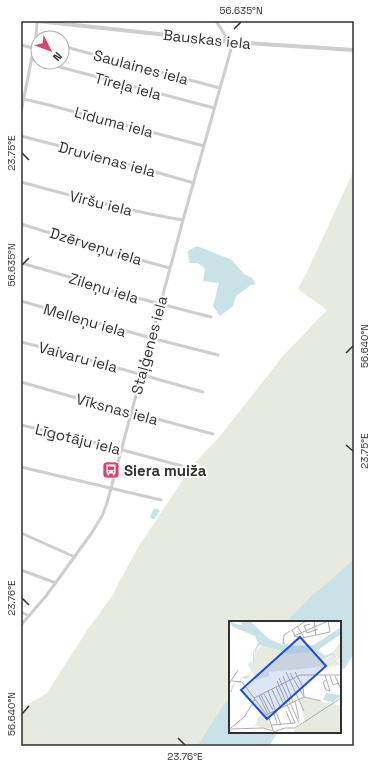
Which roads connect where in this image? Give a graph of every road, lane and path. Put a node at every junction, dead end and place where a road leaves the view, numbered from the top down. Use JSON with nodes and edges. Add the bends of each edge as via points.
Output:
{"nodes":[{"id":1,"x":37,"y":21,"type":"edge"},
{"id":2,"x":216,"y":21,"type":"edge"},
{"id":3,"x":225,"y":41,"type":"junction"},
{"id":4,"x":233,"y":42,"type":"junction"},
{"id":5,"x":70,"y":48,"type":"edge"},
{"id":6,"x":354,"y":50,"type":"edge"},
{"id":7,"x":30,"y":63,"type":"edge"},
{"id":8,"x":70,"y":70,"type":"edge"},
{"id":9,"x":220,"y":88,"type":"junction"},
{"id":10,"x":23,"y":90,"type":"edge"},
{"id":11,"x":23,"y":99,"type":"junction"},
{"id":12,"x":214,"y":108,"type":"junction"},
{"id":13,"x":21,"y":112,"type":"edge"},
{"id":14,"x":21,"y":136,"type":"edge"},
{"id":15,"x":204,"y":146,"type":"junction"},
{"id":16,"x":21,"y":182,"type":"edge"},
{"id":17,"x":194,"y":183,"type":"junction"},
{"id":18,"x":183,"y":220,"type":"junction"},
{"id":19,"x":21,"y":224,"type":"edge"},
{"id":20,"x":21,"y":263,"type":"edge"},
{"id":21,"x":170,"y":268,"type":"junction"},
{"id":22,"x":21,"y":301,"type":"edge"},
{"id":23,"x":161,"y":304,"type":"junction"},
{"id":24,"x":211,"y":317,"type":"dead end"},
{"id":25,"x":151,"y":338,"type":"junction"},
{"id":26,"x":21,"y":342,"type":"edge"},
{"id":27,"x":218,"y":355,"type":"dead end"},
{"id":28,"x":141,"y":374,"type":"junction"},
{"id":29,"x":21,"y":382,"type":"edge"},
{"id":30,"x":203,"y":392,"type":"dead end"},
{"id":31,"x":131,"y":412,"type":"junction"},
{"id":32,"x":21,"y":425,"type":"edge"},
{"id":33,"x":213,"y":434,"type":"dead end"},
{"id":34,"x":121,"y":449,"type":"junction"},
{"id":35,"x":182,"y":466,"type":"dead end"},
{"id":36,"x":21,"y":467,"type":"edge"},
{"id":37,"x":111,"y":488,"type":"junction"},
{"id":38,"x":160,"y":500,"type":"dead end"},
{"id":39,"x":21,"y":533,"type":"edge"},
{"id":40,"x":75,"y":557,"type":"junction"},
{"id":41,"x":21,"y":570,"type":"edge"},
{"id":42,"x":56,"y":583,"type":"junction"},
{"id":43,"x":21,"y":612,"type":"edge"},
{"id":44,"x":29,"y":616,"type":"junction"},
{"id":45,"x":21,"y":625,"type":"edge"}],
"edges":[{"from":1,"to":3,"type":"street","name":"Bauskas iela"},
{"from":2,"to":3,"type":"street","via":[[225,35]]},
{"from":3,"to":4,"type":"street","name":"Bauskas iela"},
{"from":4,"to":6,"type":"street","name":"Bauskas iela"},
{"from":4,"to":9,"type":"street","name":"Staļģenes iela"},
{"from":5,"to":9,"type":"street","name":"Saulaines iela"},
{"from":7,"to":10,"type":"street"},
{"from":8,"to":12,"type":"street","name":"Tīreļa iela"},
{"from":9,"to":12,"type":"street","name":"Staļģenes iela"},
{"from":10,"to":11,"type":"street"},
{"from":11,"to":13,"type":"street"},
{"from":11,"to":15,"type":"street","name":"Līduma iela"},
{"from":12,"to":15,"type":"street","name":"Staļģenes iela"},
{"from":14,"to":17,"type":"street","name":"Druvienas iela"},
{"from":15,"to":17,"type":"street","name":"Staļģenes iela"},
{"from":16,"to":18,"type":"street","name":"Viršu iela","via":[[127,210]]},
{"from":17,"to":18,"type":"street","name":"Staļģenes iela"},
{"from":18,"to":21,"type":"street","name":"Staļģenes iela"},
{"from":19,"to":21,"type":"street","name":"Dzērveņu iela"},
{"from":20,"to":23,"type":"street","name":"Zileņu iela"},
{"from":21,"to":23,"type":"street","name":"Staļģenes iela"},
{"from":22,"to":25,"type":"street","name":"Melleņu iela"},
{"from":23,"to":24,"type":"street","name":"Zileņu iela"},
{"from":23,"to":25,"type":"street","name":"Staļģenes iela"},
{"from":25,"to":27,"type":"street","name":"Melleņu iela"},
{"from":25,"to":28,"type":"street","name":"Staļģenes iela"},
{"from":26,"to":28,"type":"street","name":"Vaivaru iela"},
{"from":28,"to":30,"type":"street","name":"Vaivaru iela"},
{"from":28,"to":31,"type":"street","name":"Staļģenes iela"},
{"from":29,"to":31,"type":"street","name":"Vīksnas iela","via":[[94,404]]},
{"from":31,"to":33,"type":"street","name":"Vīksnas iela"},
{"from":31,"to":34,"type":"street","name":"Staļģenes iela"},
{"from":32,"to":34,"type":"street","name":"Līgotāju iela"},
{"from":34,"to":35,"type":"street","name":"Līgotāju iela"},
{"from":34,"to":37,"type":"street","name":"Staļģenes iela"},
{"from":36,"to":37,"type":"street"},
{"from":37,"to":38,"type":"street"},
{"from":37,"to":40,"type":"street","name":"Staļģenes iela","via":[[102,516]]},
{"from":39,"to":40,"type":"street"},
{"from":40,"to":42,"type":"street","name":"Staļģenes iela"},
{"from":41,"to":42,"type":"street"},
{"from":42,"to":44,"type":"street","name":"Staļģenes iela"},
{"from":43,"to":44,"type":"street"},
{"from":44,"to":45,"type":"street","name":"Staļģenes iela"}]}
